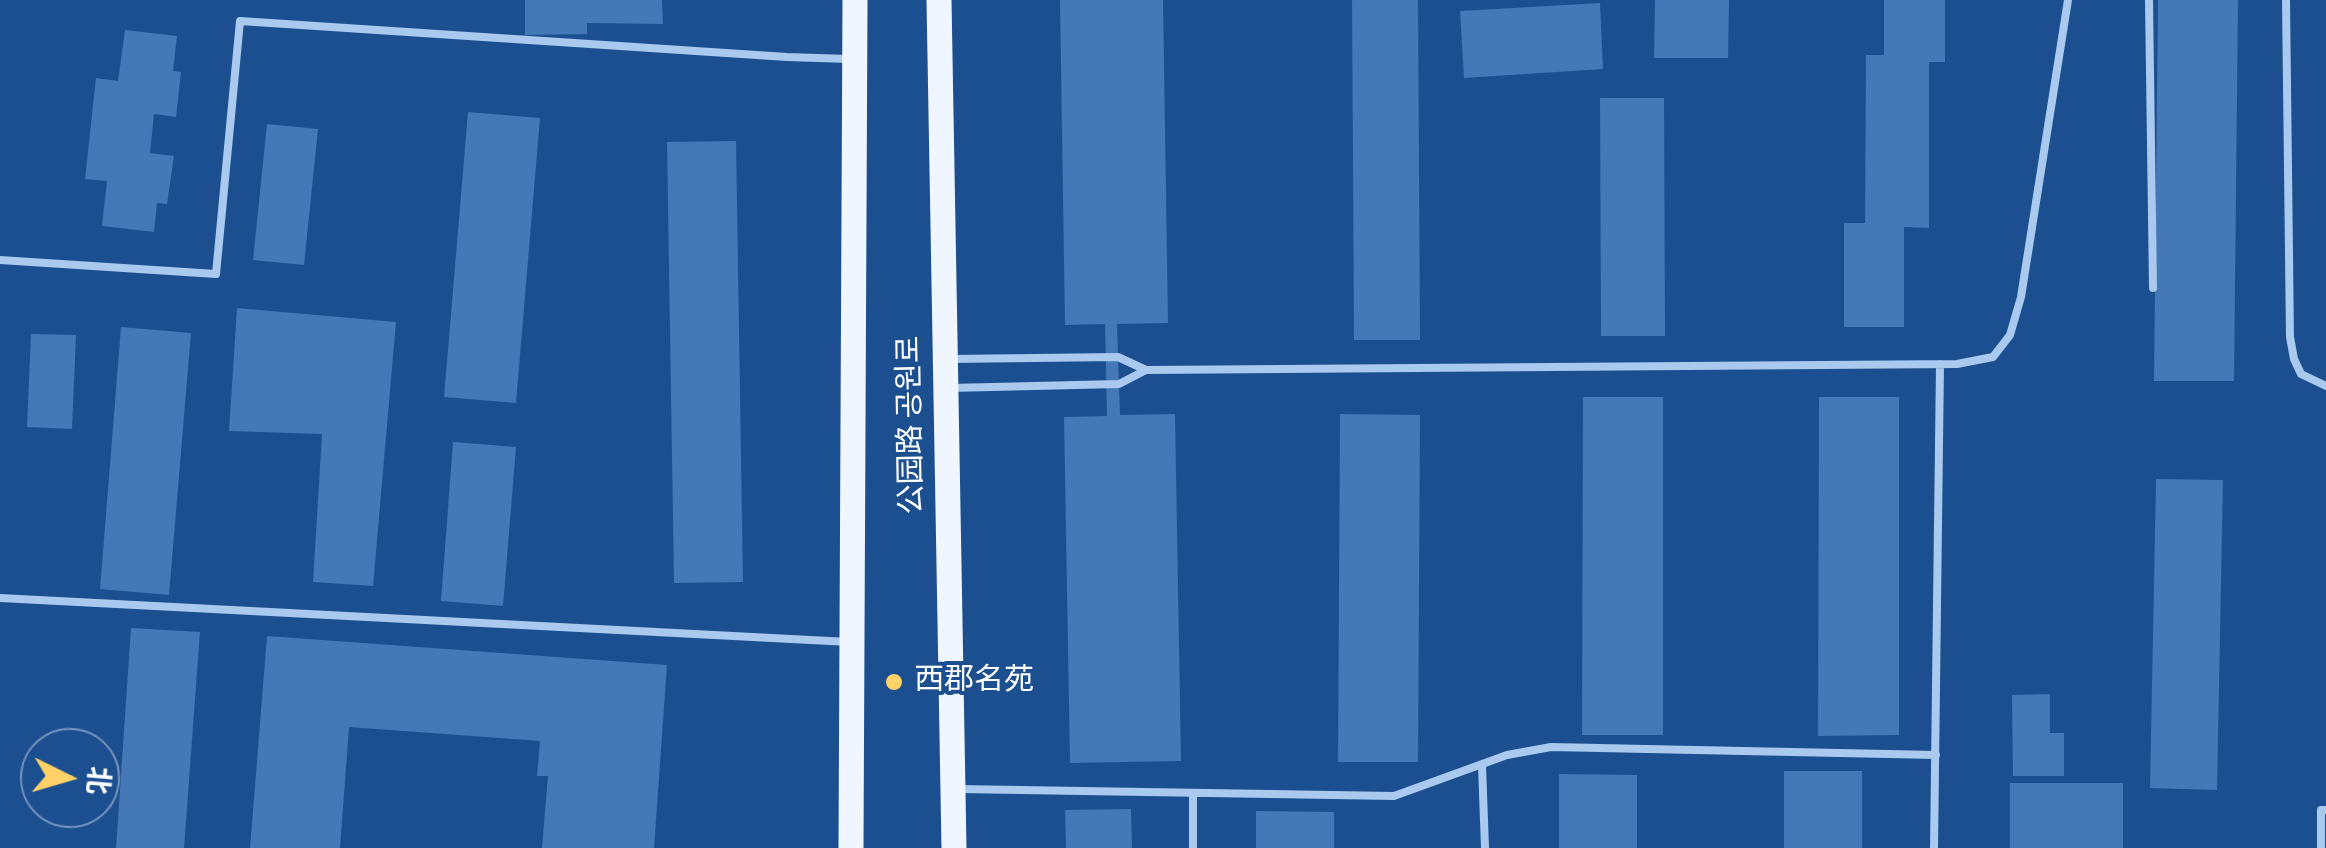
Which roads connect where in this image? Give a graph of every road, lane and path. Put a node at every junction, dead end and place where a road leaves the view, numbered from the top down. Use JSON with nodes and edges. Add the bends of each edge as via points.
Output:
{"nodes":[{"id":1,"x":855,"y":0,"type":"edge"},
{"id":2,"x":939,"y":0,"type":"edge"},
{"id":3,"x":2068,"y":0,"type":"edge"},
{"id":4,"x":2149,"y":0,"type":"edge"},
{"id":5,"x":2286,"y":0,"type":"edge"},
{"id":6,"x":856,"y":59,"type":"junction"},
{"id":7,"x":0,"y":260,"type":"edge"},
{"id":8,"x":2153,"y":288,"type":"dead end"},
{"id":9,"x":945,"y":359,"type":"junction"},
{"id":10,"x":1940,"y":364,"type":"junction"},
{"id":11,"x":1146,"y":370,"type":"junction"},
{"id":12,"x":2326,"y":386,"type":"edge"},
{"id":13,"x":945,"y":388,"type":"junction"},
{"id":14,"x":0,"y":598,"type":"edge"},
{"id":15,"x":850,"y":642,"type":"junction"},
{"id":16,"x":1936,"y":754,"type":"junction"},
{"id":17,"x":1482,"y":765,"type":"junction"},
{"id":18,"x":952,"y":789,"type":"junction"},
{"id":19,"x":1193,"y":792,"type":"junction"},
{"id":20,"x":2326,"y":810,"type":"edge"},
{"id":21,"x":851,"y":848,"type":"edge"},
{"id":22,"x":954,"y":848,"type":"edge"},
{"id":23,"x":1193,"y":848,"type":"edge"},
{"id":24,"x":1485,"y":848,"type":"edge"},
{"id":25,"x":1934,"y":848,"type":"edge"},
{"id":26,"x":2321,"y":848,"type":"edge"}],
"edges":[{"from":1,"to":6,"type":"main road","name":"公园路 공원로"},
{"from":2,"to":9,"type":"main road","name":"公园路 공원로"},
{"from":3,"to":10,"type":"lane","via":[[2010,335],[1992,357]]},
{"from":4,"to":8,"type":"lane"},
{"from":5,"to":12,"type":"lane","via":[[2290,337],[2302,374]]},
{"from":6,"to":7,"type":"lane","via":[[240,21],[216,274]]},
{"from":6,"to":15,"type":"main road","name":"公园路 공원로"},
{"from":9,"to":11,"type":"lane","via":[[1118,357]]},
{"from":9,"to":13,"type":"main road","name":"公园路 공원로"},
{"from":10,"to":11,"type":"lane"},
{"from":10,"to":16,"type":"lane"},
{"from":11,"to":13,"type":"lane","via":[[1119,384]]},
{"from":13,"to":18,"type":"main road","name":"公园路 공원로"},
{"from":14,"to":15,"type":"lane"},
{"from":15,"to":21,"type":"main road","name":"公园路 공원로"},
{"from":16,"to":17,"type":"lane","via":[[1552,747]]},
{"from":16,"to":25,"type":"lane"},
{"from":17,"to":19,"type":"lane","via":[[1394,796]]},
{"from":17,"to":24,"type":"lane"},
{"from":18,"to":19,"type":"lane"},
{"from":18,"to":22,"type":"main road","name":"公园路 공원로"},
{"from":19,"to":23,"type":"lane"},
{"from":20,"to":26,"type":"lane"}]}
